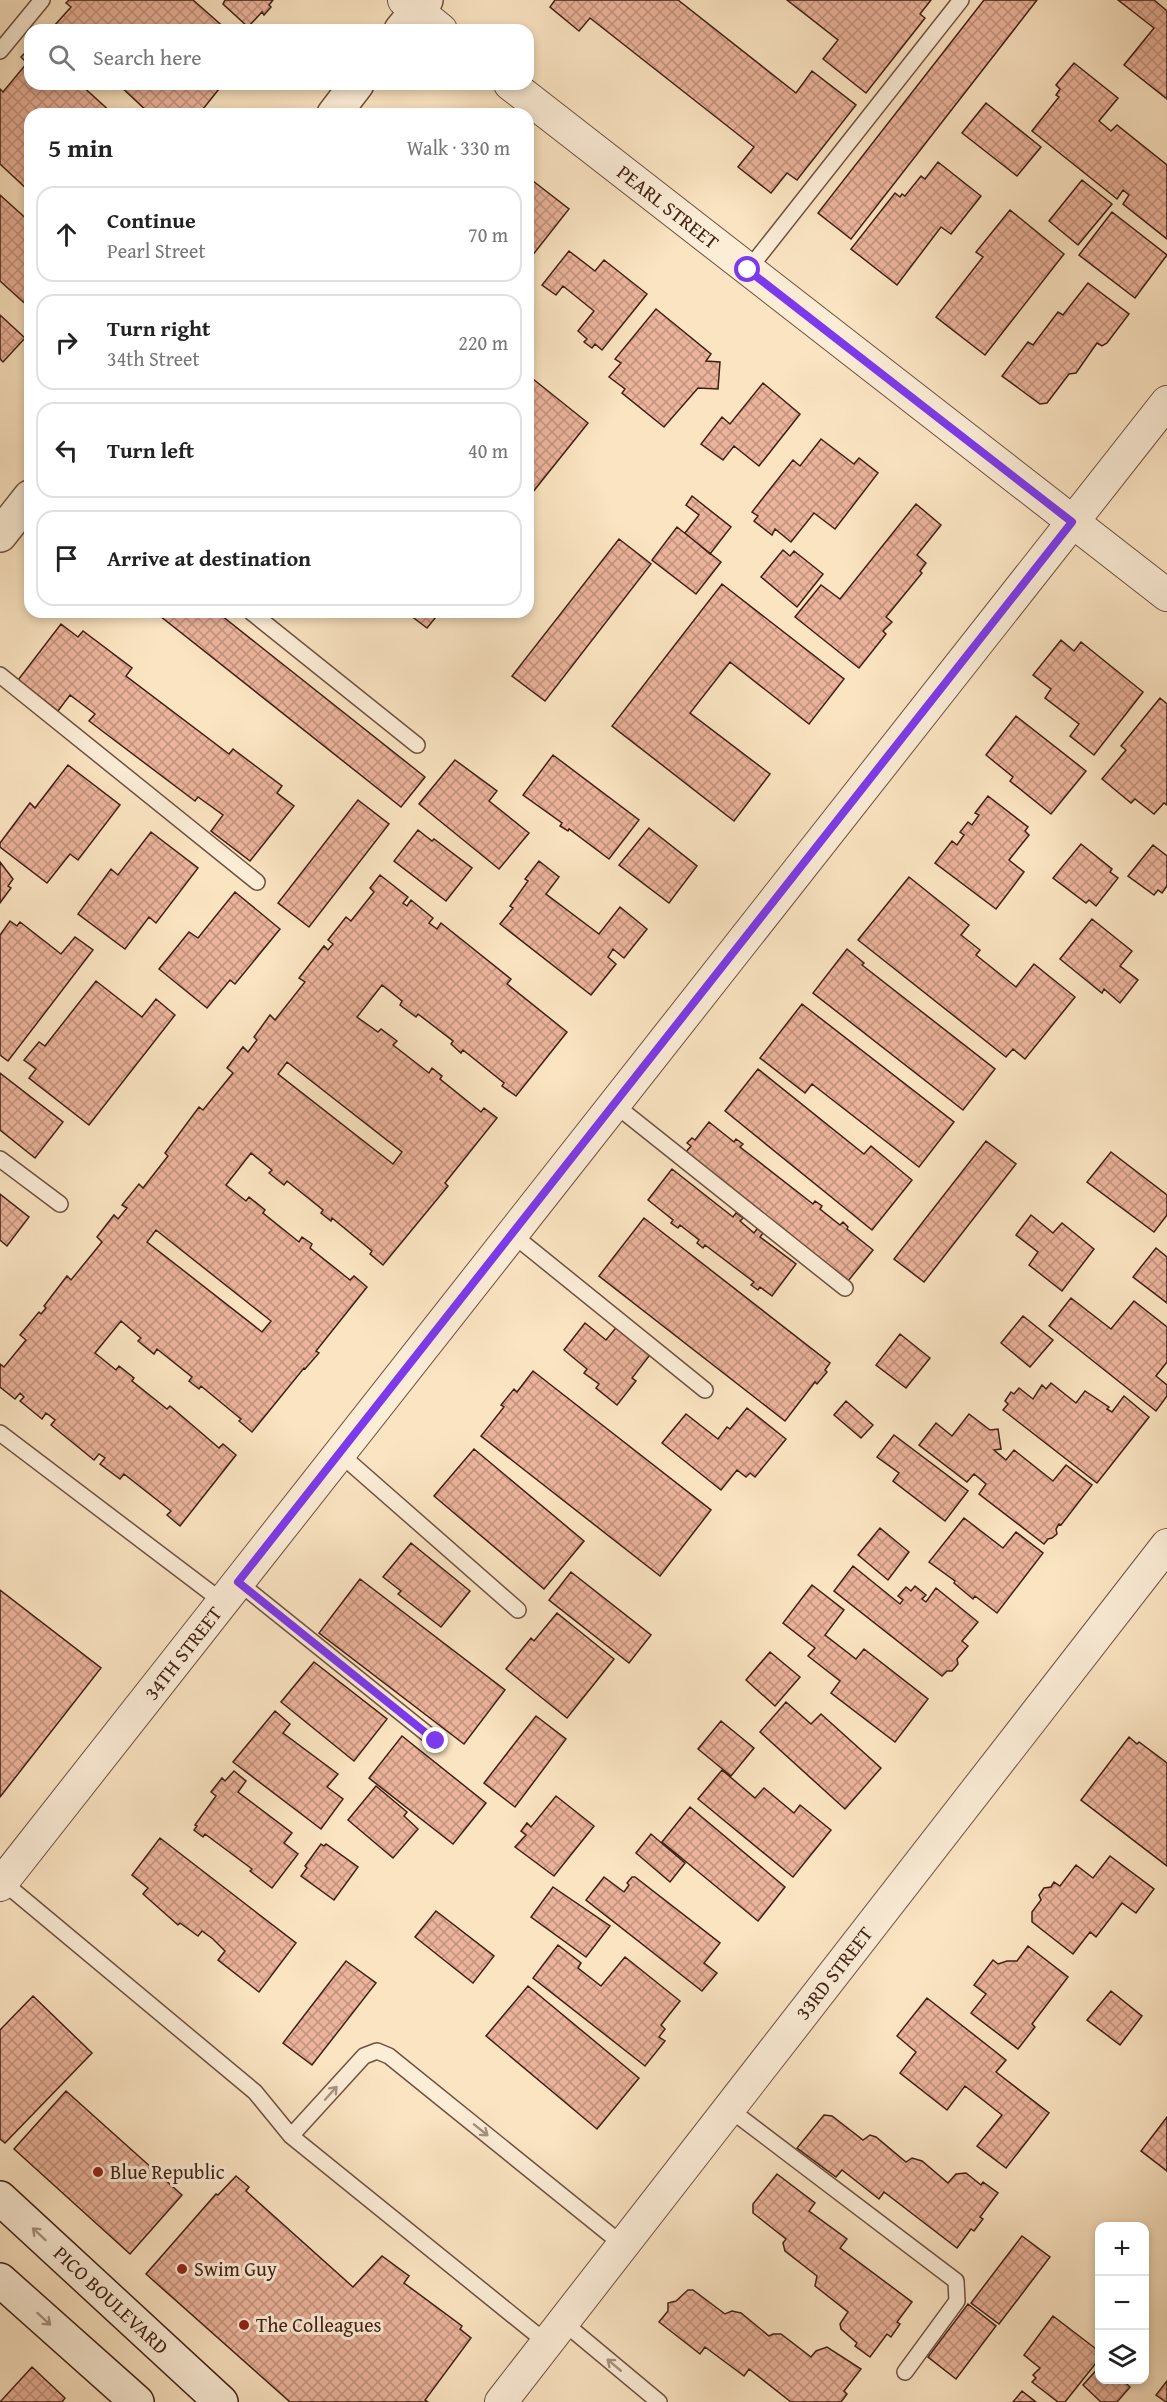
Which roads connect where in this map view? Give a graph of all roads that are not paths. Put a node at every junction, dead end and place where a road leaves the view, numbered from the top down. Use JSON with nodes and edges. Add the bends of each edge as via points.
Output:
{"nodes":[{"id":1,"x":42,"y":0,"type":"edge"},
{"id":2,"x":962,"y":0,"type":"edge"},
{"id":3,"x":0,"y":51,"type":"edge"},
{"id":4,"x":352,"y":90,"type":"edge"},
{"id":5,"x":518,"y":90,"type":"edge"},
{"id":6,"x":338,"y":108,"type":"edge"},
{"id":7,"x":748,"y":270,"type":"junction"},
{"id":8,"x":1167,"y":402,"type":"edge"},
{"id":9,"x":24,"y":505,"type":"edge"},
{"id":10,"x":1072,"y":522,"type":"junction"},
{"id":11,"x":0,"y":535,"type":"edge"},
{"id":12,"x":1167,"y":596,"type":"edge"},
{"id":13,"x":258,"y":618,"type":"edge"},
{"id":14,"x":0,"y":675,"type":"edge"},
{"id":15,"x":417,"y":745,"type":"dead end"},
{"id":16,"x":257,"y":882,"type":"dead end"},
{"id":17,"x":614,"y":1104,"type":"junction"},
{"id":18,"x":0,"y":1159,"type":"edge"},
{"id":19,"x":60,"y":1204,"type":"dead end"},
{"id":20,"x":512,"y":1234,"type":"junction"},
{"id":21,"x":845,"y":1288,"type":"dead end"},
{"id":22,"x":705,"y":1390,"type":"dead end"},
{"id":23,"x":0,"y":1433,"type":"edge"},
{"id":24,"x":339,"y":1453,"type":"junction"},
{"id":25,"x":1167,"y":1545,"type":"edge"},
{"id":26,"x":230,"y":1592,"type":"junction"},
{"id":27,"x":518,"y":1610,"type":"dead end"},
{"id":28,"x":436,"y":1741,"type":"dead end"},
{"id":29,"x":1,"y":1883,"type":"edge"},
{"id":30,"x":728,"y":2108,"type":"junction"},
{"id":31,"x":291,"y":2136,"type":"junction"},
{"id":32,"x":0,"y":2198,"type":"edge"},
{"id":33,"x":623,"y":2245,"type":"junction"},
{"id":34,"x":0,"y":2280,"type":"edge"},
{"id":35,"x":555,"y":2332,"type":"junction"},
{"id":36,"x":905,"y":2372,"type":"dead end"},
{"id":37,"x":507,"y":2400,"type":"edge"},
{"id":38,"x":137,"y":2402,"type":"edge"},
{"id":39,"x":222,"y":2402,"type":"edge"},
{"id":40,"x":659,"y":2402,"type":"edge"}],
"edges":[{"from":1,"to":3,"type":"lane"},
{"from":2,"to":7,"type":"lane"},
{"from":4,"to":6,"type":"main road"},
{"from":5,"to":7,"type":"street","name":"PEARL STREET"},
{"from":7,"to":10,"type":"street","name":"PEARL STREET"},
{"from":8,"to":10,"type":"street","name":"34TH STREET"},
{"from":9,"to":11,"type":"main road"},
{"from":10,"to":12,"type":"street","name":"PEARL STREET"},
{"from":10,"to":17,"type":"street","name":"34TH STREET"},
{"from":13,"to":15,"type":"lane"},
{"from":14,"to":16,"type":"lane"},
{"from":17,"to":20,"type":"street","name":"34TH STREET"},
{"from":17,"to":21,"type":"lane"},
{"from":18,"to":19,"type":"lane"},
{"from":20,"to":22,"type":"lane"},
{"from":20,"to":24,"type":"street","name":"34TH STREET"},
{"from":23,"to":26,"type":"lane"},
{"from":24,"to":26,"type":"street","name":"34TH STREET"},
{"from":24,"to":27,"type":"lane"},
{"from":25,"to":30,"type":"street","name":"33RD STREET"},
{"from":26,"to":28,"type":"lane"},
{"from":26,"to":29,"type":"street","name":"34TH STREET"},
{"from":29,"to":31,"type":"lane","via":[[255,2092]]},
{"from":30,"to":33,"type":"street","name":"33RD STREET"},
{"from":30,"to":36,"type":"lane","via":[[956,2281],[957,2301]]},
{"from":31,"to":33,"type":"lane","one_way":true,"via":[[364,2056],[377,2050]]},
{"from":31,"to":35,"type":"lane"},
{"from":39,"to":32,"type":"main road","name":"PICO BOULEVARD","one_way":true},
{"from":33,"to":35,"type":"street","name":"33RD STREET"},
{"from":34,"to":38,"type":"main road","one_way":true},
{"from":35,"to":37,"type":"street","name":"33RD STREET"},
{"from":40,"to":35,"type":"lane","one_way":true}]}
